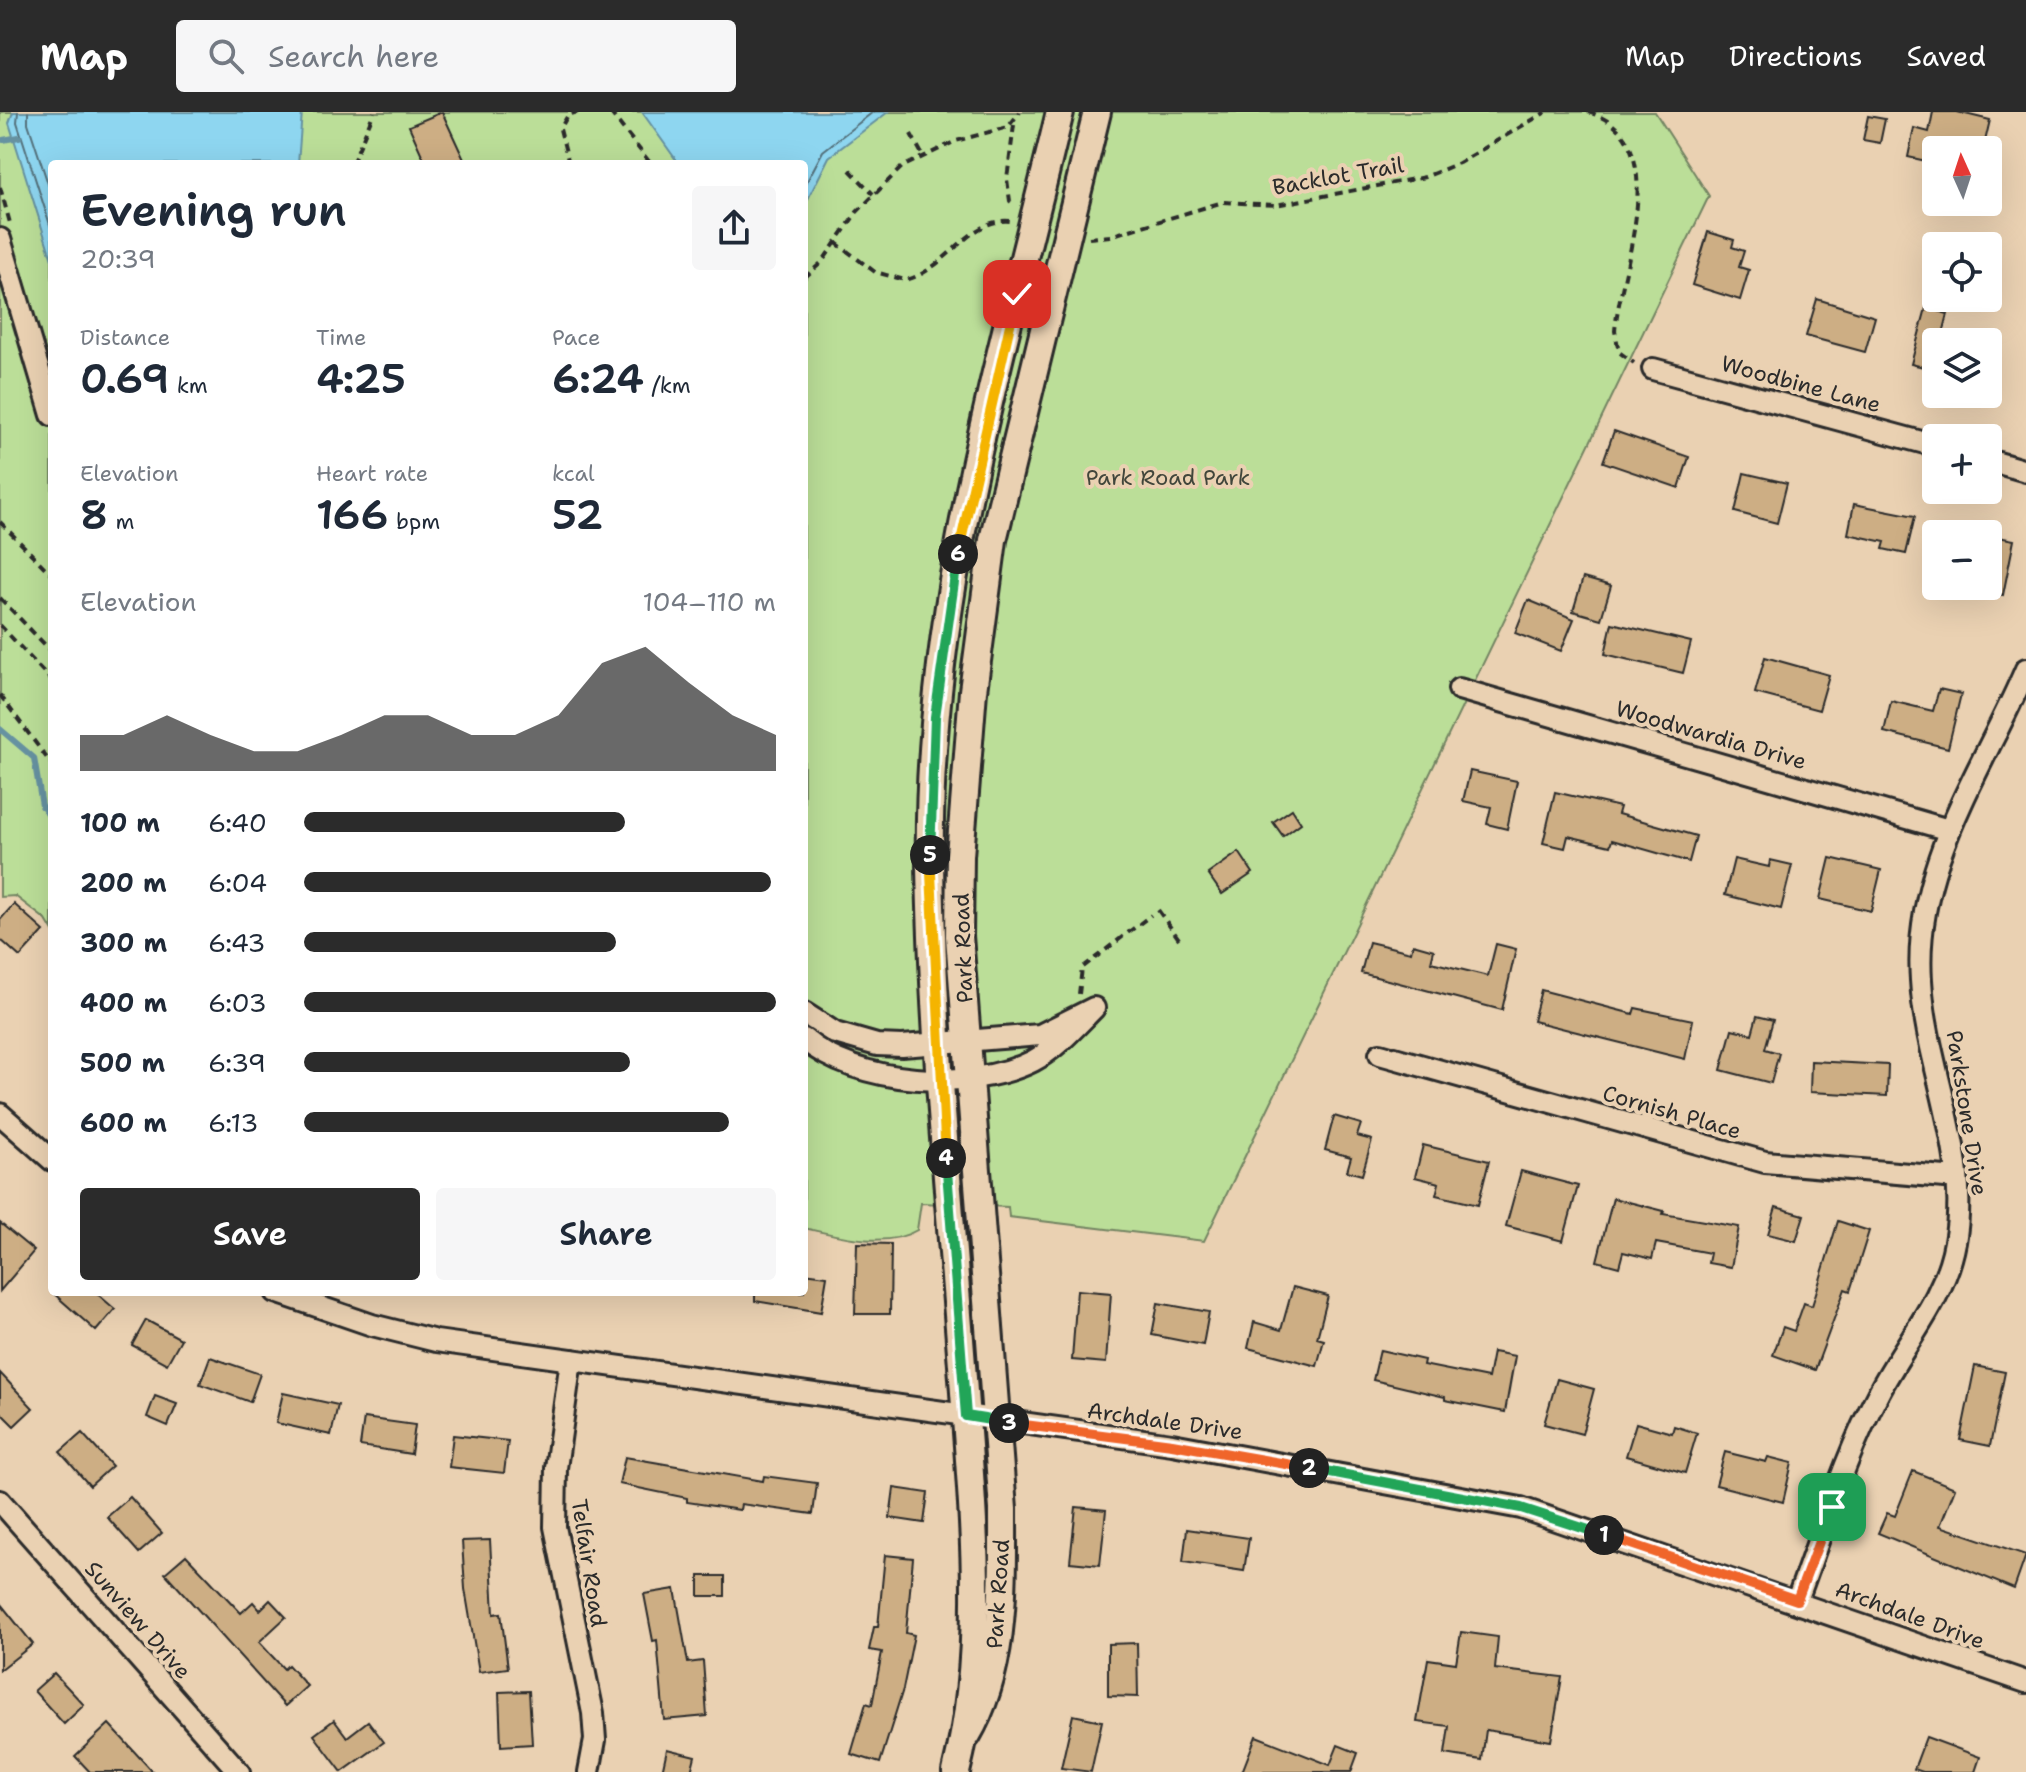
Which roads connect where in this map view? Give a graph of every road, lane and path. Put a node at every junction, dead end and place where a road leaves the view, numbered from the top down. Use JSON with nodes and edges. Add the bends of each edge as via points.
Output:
{"nodes":[{"id":1,"x":374,"y":112,"type":"edge"},
{"id":2,"x":578,"y":112,"type":"edge"},
{"id":3,"x":610,"y":112,"type":"edge"},
{"id":4,"x":1060,"y":112,"type":"edge"},
{"id":5,"x":1097,"y":112,"type":"edge"},
{"id":6,"x":1546,"y":112,"type":"edge"},
{"id":7,"x":1588,"y":112,"type":"edge"},
{"id":8,"x":1019,"y":113,"type":"edge"},
{"id":9,"x":1014,"y":123,"type":"junction"},
{"id":10,"x":911,"y":134,"type":"dead end"},
{"id":11,"x":923,"y":156,"type":"junction"},
{"id":12,"x":354,"y":160,"type":"edge"},
{"id":13,"x":568,"y":160,"type":"edge"},
{"id":14,"x":648,"y":160,"type":"edge"},
{"id":15,"x":850,"y":170,"type":"dead end"},
{"id":16,"x":873,"y":195,"type":"junction"},
{"id":17,"x":1018,"y":206,"type":"dead end"},
{"id":18,"x":1015,"y":222,"type":"dead end"},
{"id":19,"x":1081,"y":237,"type":"dead end"},
{"id":20,"x":0,"y":239,"type":"edge"},
{"id":21,"x":835,"y":242,"type":"junction"},
{"id":22,"x":808,"y":274,"type":"edge"},
{"id":23,"x":1653,"y":369,"type":"joint"},
{"id":24,"x":48,"y":401,"type":"edge"},
{"id":25,"x":1922,"y":442,"type":"edge"},
{"id":26,"x":2002,"y":464,"type":"edge"},
{"id":27,"x":2026,"y":471,"type":"edge"},
{"id":28,"x":0,"y":522,"type":"edge"},
{"id":29,"x":48,"y":571,"type":"edge"},
{"id":30,"x":0,"y":598,"type":"edge"},
{"id":31,"x":0,"y":625,"type":"edge"},
{"id":32,"x":48,"y":648,"type":"edge"},
{"id":33,"x":2026,"y":669,"type":"edge"},
{"id":34,"x":48,"y":677,"type":"edge"},
{"id":35,"x":1459,"y":689,"type":"dead end"},
{"id":36,"x":0,"y":695,"type":"edge"},
{"id":37,"x":48,"y":760,"type":"edge"},
{"id":38,"x":1949,"y":830,"type":"junction"},
{"id":39,"x":1158,"y":910,"type":"dead end"},
{"id":40,"x":1151,"y":915,"type":"dead end"},
{"id":41,"x":1179,"y":939,"type":"dead end"},
{"id":42,"x":1075,"y":1001,"type":"dead end"},
{"id":43,"x":808,"y":1016,"type":"edge"},
{"id":44,"x":968,"y":1041,"type":"junction"},
{"id":45,"x":808,"y":1042,"type":"edge"},
{"id":46,"x":937,"y":1043,"type":"junction"},
{"id":47,"x":1380,"y":1054,"type":"dead end"},
{"id":48,"x":971,"y":1076,"type":"junction"},
{"id":49,"x":939,"y":1078,"type":"junction"},
{"id":50,"x":0,"y":1114,"type":"edge"},
{"id":51,"x":48,"y":1156,"type":"edge"},
{"id":52,"x":1957,"y":1178,"type":"junction"},
{"id":53,"x":287,"y":1296,"type":"edge"},
{"id":54,"x":571,"y":1360,"type":"junction"},
{"id":55,"x":966,"y":1416,"type":"junction"},
{"id":56,"x":999,"y":1421,"type":"junction"},
{"id":57,"x":0,"y":1501,"type":"edge"},
{"id":58,"x":1797,"y":1600,"type":"junction"},
{"id":59,"x":2026,"y":1682,"type":"edge"},
{"id":60,"x":963,"y":1742,"type":"junction"},
{"id":61,"x":239,"y":1772,"type":"edge"},
{"id":62,"x":589,"y":1772,"type":"edge"},
{"id":63,"x":956,"y":1772,"type":"edge"}],
"edges":[{"from":1,"to":12,"type":"path"},
{"from":2,"to":13,"type":"path","via":[[568,115],[560,129]]},
{"from":3,"to":14,"type":"path"},
{"from":4,"to":46,"type":"main road","name":"Park Road","via":[[963,523],[945,632],[935,717],[930,863]]},
{"from":5,"to":44,"type":"main road","name":"Park Road","via":[[993,540],[980,626],[960,856],[959,936]]},
{"from":6,"to":19,"type":"path","name":"Backlot Trail","via":[[1425,177],[1276,205],[1223,202],[1101,239]]},
{"from":7,"to":23,"type":"path","via":[[1621,134],[1637,164],[1615,338],[1625,360]]},
{"from":8,"to":9,"type":"path"},
{"from":9,"to":11,"type":"path"},
{"from":9,"to":17,"type":"path","via":[[1007,179],[1010,201]]},
{"from":10,"to":11,"type":"path"},
{"from":11,"to":16,"type":"path","via":[[902,167]]},
{"from":15,"to":16,"type":"path"},
{"from":16,"to":21,"type":"path"},
{"from":18,"to":21,"type":"path","via":[[991,222],[938,265],[905,280],[875,272]]},
{"from":20,"to":24,"type":"street"},
{"from":21,"to":22,"type":"path"},
{"from":23,"to":25,"type":"street","name":"Woodbine Lane"},
{"from":26,"to":27,"type":"street"},
{"from":28,"to":29,"type":"path"},
{"from":30,"to":32,"type":"path"},
{"from":31,"to":34,"type":"path"},
{"from":33,"to":38,"type":"street","name":"Parkstone Drive"},
{"from":35,"to":38,"type":"street","name":"Woodwardia Drive"},
{"from":36,"to":37,"type":"path"},
{"from":38,"to":52,"type":"street","name":"Parkstone Drive","via":[[1932,877],[1920,963]]},
{"from":39,"to":41,"type":"path"},
{"from":40,"to":42,"type":"path","via":[[1082,968]]},
{"from":43,"to":46,"type":"street","via":[[825,1029],[868,1043]]},
{"from":44,"to":46,"type":"street"},
{"from":44,"to":48,"type":"main road","name":"Park Road"},
{"from":44,"to":48,"type":"street","via":[[1040,1035],[1094,1008],[1038,1058],[1003,1072]]},
{"from":45,"to":49,"type":"street","via":[[861,1071]]},
{"from":46,"to":49,"type":"main road","name":"Park Road"},
{"from":47,"to":52,"type":"street","name":"Cornish Place","via":[[1765,1162]]},
{"from":48,"to":49,"type":"street"},
{"from":48,"to":56,"type":"main road","name":"Park Road"},
{"from":49,"to":55,"type":"main road","name":"Park Road"},
{"from":50,"to":51,"type":"street"},
{"from":52,"to":58,"type":"street","name":"Parkstone Drive","via":[[1959,1212],[1951,1261],[1937,1296],[1878,1393]]},
{"from":53,"to":54,"type":"street","name":"Archdale Drive","via":[[359,1322],[436,1341]]},
{"from":54,"to":55,"type":"street","name":"Archdale Drive"},
{"from":54,"to":62,"type":"street","name":"Telfair Road","via":[[556,1468],[555,1527],[593,1713]]},
{"from":55,"to":56,"type":"street","name":"Archdale Drive"},
{"from":55,"to":60,"type":"main road","name":"Park Road","via":[[976,1593]]},
{"from":56,"to":58,"type":"street","name":"Archdale Drive","via":[[1172,1444],[1521,1508]]},
{"from":56,"to":60,"type":"main road","name":"Park Road","via":[[1003,1523],[997,1636],[984,1707]]},
{"from":57,"to":61,"type":"street","name":"Sunview Drive"},
{"from":58,"to":59,"type":"street","name":"Archdale Drive"},
{"from":60,"to":63,"type":"main road","name":"Park Road"}]}
